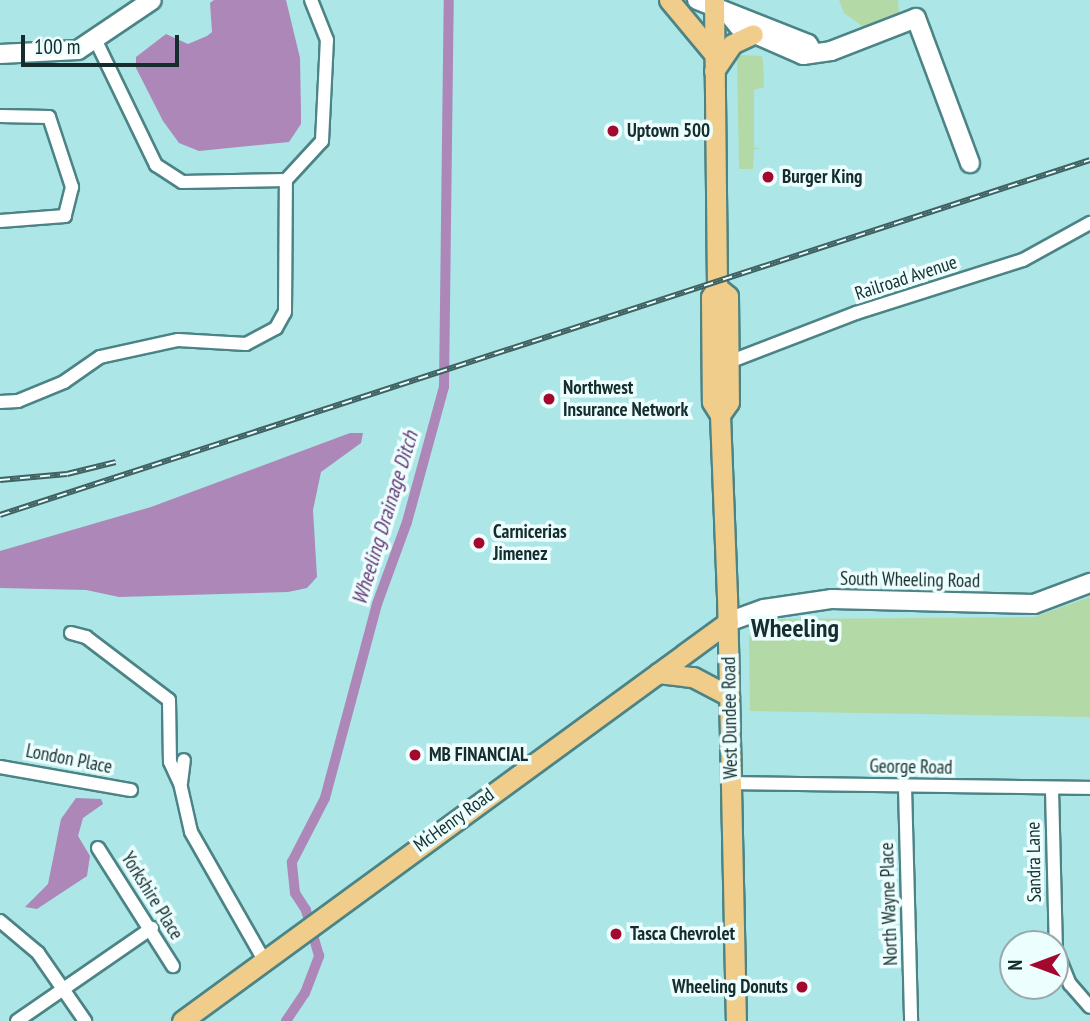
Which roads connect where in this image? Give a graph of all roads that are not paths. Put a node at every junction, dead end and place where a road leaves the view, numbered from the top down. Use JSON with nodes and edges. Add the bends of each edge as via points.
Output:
{"nodes":[{"id":1,"x":152,"y":0,"type":"edge"},
{"id":2,"x":311,"y":0,"type":"edge"},
{"id":3,"x":669,"y":0,"type":"edge"},
{"id":4,"x":697,"y":0,"type":"edge"},
{"id":5,"x":720,"y":9,"type":"edge"},
{"id":6,"x":752,"y":34,"type":"junction"},
{"id":7,"x":96,"y":41,"type":"junction"},
{"id":8,"x":812,"y":51,"type":"junction"},
{"id":9,"x":0,"y":54,"type":"edge"},
{"id":10,"x":714,"y":62,"type":"junction"},
{"id":11,"x":0,"y":116,"type":"edge"},
{"id":12,"x":970,"y":163,"type":"dead end"},
{"id":13,"x":286,"y":180,"type":"junction"},
{"id":14,"x":0,"y":221,"type":"edge"},
{"id":15,"x":1090,"y":223,"type":"edge"},
{"id":16,"x":717,"y":287,"type":"junction"},
{"id":17,"x":729,"y":362,"type":"junction"},
{"id":18,"x":0,"y":402,"type":"edge"},
{"id":19,"x":720,"y":415,"type":"junction"},
{"id":20,"x":1090,"y":583,"type":"edge"},
{"id":21,"x":728,"y":622,"type":"junction"},
{"id":22,"x":71,"y":634,"type":"dead end"},
{"id":23,"x":658,"y":673,"type":"junction"},
{"id":24,"x":729,"y":696,"type":"junction"},
{"id":25,"x":184,"y":760,"type":"dead end"},
{"id":26,"x":0,"y":767,"type":"edge"},
{"id":27,"x":180,"y":783,"type":"junction"},
{"id":28,"x":731,"y":783,"type":"junction"},
{"id":29,"x":905,"y":787,"type":"junction"},
{"id":30,"x":1090,"y":788,"type":"edge"},
{"id":31,"x":1052,"y":789,"type":"junction"},
{"id":32,"x":131,"y":790,"type":"dead end"},
{"id":33,"x":98,"y":848,"type":"dead end"},
{"id":34,"x":0,"y":921,"type":"edge"},
{"id":35,"x":152,"y":928,"type":"junction"},
{"id":36,"x":264,"y":960,"type":"junction"},
{"id":37,"x":173,"y":965,"type":"dead end"},
{"id":38,"x":65,"y":991,"type":"junction"},
{"id":39,"x":1090,"y":1007,"type":"edge"},
{"id":40,"x":17,"y":1021,"type":"edge"},
{"id":41,"x":85,"y":1021,"type":"edge"},
{"id":42,"x":182,"y":1021,"type":"edge"},
{"id":43,"x":736,"y":1021,"type":"edge"},
{"id":44,"x":911,"y":1021,"type":"edge"}],
"edges":[{"from":1,"to":7,"type":"street"},
{"from":2,"to":13,"type":"street","via":[[327,40],[322,141]]},
{"from":3,"to":10,"type":"main road"},
{"from":4,"to":5,"type":"street"},
{"from":5,"to":6,"type":"street"},
{"from":5,"to":8,"type":"street","via":[[808,44]]},
{"from":5,"to":10,"type":"main road","name":"West Dundee Road"},
{"from":6,"to":8,"type":"street","via":[[791,53]]},
{"from":6,"to":10,"type":"main road","via":[[732,44]]},
{"from":7,"to":9,"type":"street","via":[[55,54]]},
{"from":7,"to":13,"type":"street","via":[[156,165],[182,182]]},
{"from":8,"to":12,"type":"street","via":[[831,51],[916,18]]},
{"from":10,"to":16,"type":"main road","name":"West Dundee Road"},
{"from":11,"to":14,"type":"street","via":[[49,117],[72,187],[65,216]]},
{"from":13,"to":18,"type":"street","via":[[285,312],[276,328],[246,344],[178,340],[100,357],[64,382],[18,401]]},
{"from":15,"to":17,"type":"street","name":"Railroad Avenue","via":[[1023,260],[856,313]]},
{"from":16,"to":17,"type":"main road","name":"West Dundee Road","via":[[728,296]]},
{"from":16,"to":19,"type":"main road","name":"West Dundee Road","via":[[711,297],[712,402]]},
{"from":17,"to":19,"type":"main road","name":"West Dundee Road","via":[[729,402]]},
{"from":19,"to":21,"type":"main road","name":"West Dundee Road"},
{"from":20,"to":21,"type":"street","name":"South Wheeling Road","via":[[1034,604],[832,599],[764,608]]},
{"from":21,"to":23,"type":"main road","name":"McHenry Road"},
{"from":21,"to":24,"type":"main road","name":"West Dundee Road"},
{"from":22,"to":27,"type":"street","via":[[86,637],[165,692],[170,703],[170,762]]},
{"from":23,"to":24,"type":"main road","via":[[693,677]]},
{"from":23,"to":36,"type":"main road","name":"McHenry Road"},
{"from":24,"to":28,"type":"main road","name":"West Dundee Road"},
{"from":25,"to":27,"type":"street"},
{"from":26,"to":32,"type":"street","name":"London Place"},
{"from":27,"to":36,"type":"street","via":[[191,832]]},
{"from":28,"to":29,"type":"street","name":"George Road"},
{"from":28,"to":43,"type":"main road","name":"West Dundee Road"},
{"from":29,"to":31,"type":"street","name":"George Road"},
{"from":29,"to":44,"type":"street","name":"North Wayne Place"},
{"from":30,"to":31,"type":"street","name":"George Road"},
{"from":31,"to":39,"type":"street","name":"Sandra Lane","via":[[1056,950],[1070,984]]},
{"from":33,"to":35,"type":"street","name":"Yorkshire Place"},
{"from":34,"to":38,"type":"street","via":[[38,953]]},
{"from":35,"to":37,"type":"street","name":"Yorkshire Place"},
{"from":35,"to":38,"type":"street"},
{"from":36,"to":42,"type":"main road","name":"McHenry Road"},
{"from":38,"to":40,"type":"street"},
{"from":38,"to":41,"type":"street"}]}
